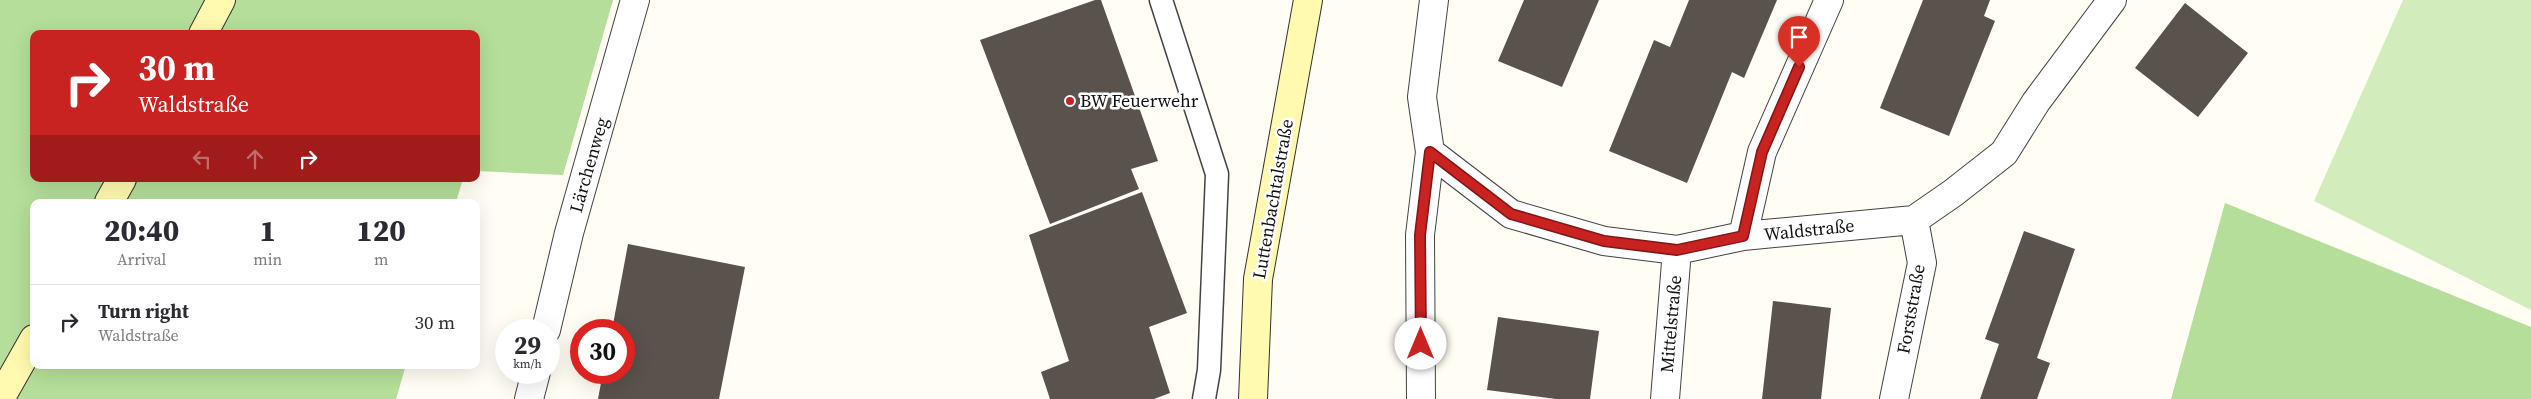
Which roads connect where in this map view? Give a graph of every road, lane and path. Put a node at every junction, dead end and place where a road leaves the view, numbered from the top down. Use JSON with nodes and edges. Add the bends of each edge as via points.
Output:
{"nodes":[{"id":1,"x":222,"y":0,"type":"edge"},
{"id":2,"x":635,"y":0,"type":"edge"},
{"id":3,"x":1161,"y":0,"type":"edge"},
{"id":4,"x":1308,"y":0,"type":"edge"},
{"id":5,"x":1434,"y":0,"type":"edge"},
{"id":6,"x":1828,"y":0,"type":"edge"},
{"id":7,"x":2112,"y":0,"type":"edge"},
{"id":8,"x":205,"y":30,"type":"edge"},
{"id":9,"x":1430,"y":152,"type":"junction"},
{"id":10,"x":120,"y":182,"type":"edge"},
{"id":11,"x":111,"y":199,"type":"edge"},
{"id":12,"x":1914,"y":220,"type":"junction"},
{"id":13,"x":1743,"y":236,"type":"junction"},
{"id":14,"x":1677,"y":250,"type":"junction"},
{"id":15,"x":549,"y":319,"type":"edge"},
{"id":16,"x":30,"y":345,"type":"edge"},
{"id":17,"x":533,"y":384,"type":"edge"},
{"id":18,"x":0,"y":399,"type":"edge"},
{"id":19,"x":529,"y":399,"type":"edge"},
{"id":20,"x":1204,"y":399,"type":"edge"},
{"id":21,"x":1253,"y":399,"type":"edge"},
{"id":22,"x":1421,"y":399,"type":"edge"},
{"id":23,"x":1665,"y":399,"type":"edge"},
{"id":24,"x":1894,"y":399,"type":"edge"}],
"edges":[{"from":1,"to":8,"type":"street"},
{"from":2,"to":15,"type":"street","name":"Lärchenweg"},
{"from":3,"to":20,"type":"lane","via":[[1217,174],[1209,370]]},
{"from":4,"to":21,"type":"street","name":"Luttenbachtalstraße","via":[[1258,279]]},
{"from":5,"to":9,"type":"street","via":[[1422,97]]},
{"from":6,"to":13,"type":"street","via":[[1762,152]]},
{"from":7,"to":12,"type":"street","name":"Waldstraße","via":[[2036,102],[2004,153]]},
{"from":9,"to":14,"type":"street","name":"Waldstraße","via":[[1511,214],[1604,241]]},
{"from":9,"to":22,"type":"street","via":[[1420,235]]},
{"from":10,"to":11,"type":"street"},
{"from":12,"to":13,"type":"street","name":"Waldstraße"},
{"from":12,"to":24,"type":"street","name":"Forststraße","via":[[1922,262]]},
{"from":13,"to":14,"type":"street","name":"Waldstraße"},
{"from":14,"to":23,"type":"street","name":"Mittelstraße"},
{"from":16,"to":18,"type":"street"},
{"from":17,"to":19,"type":"street"}]}
